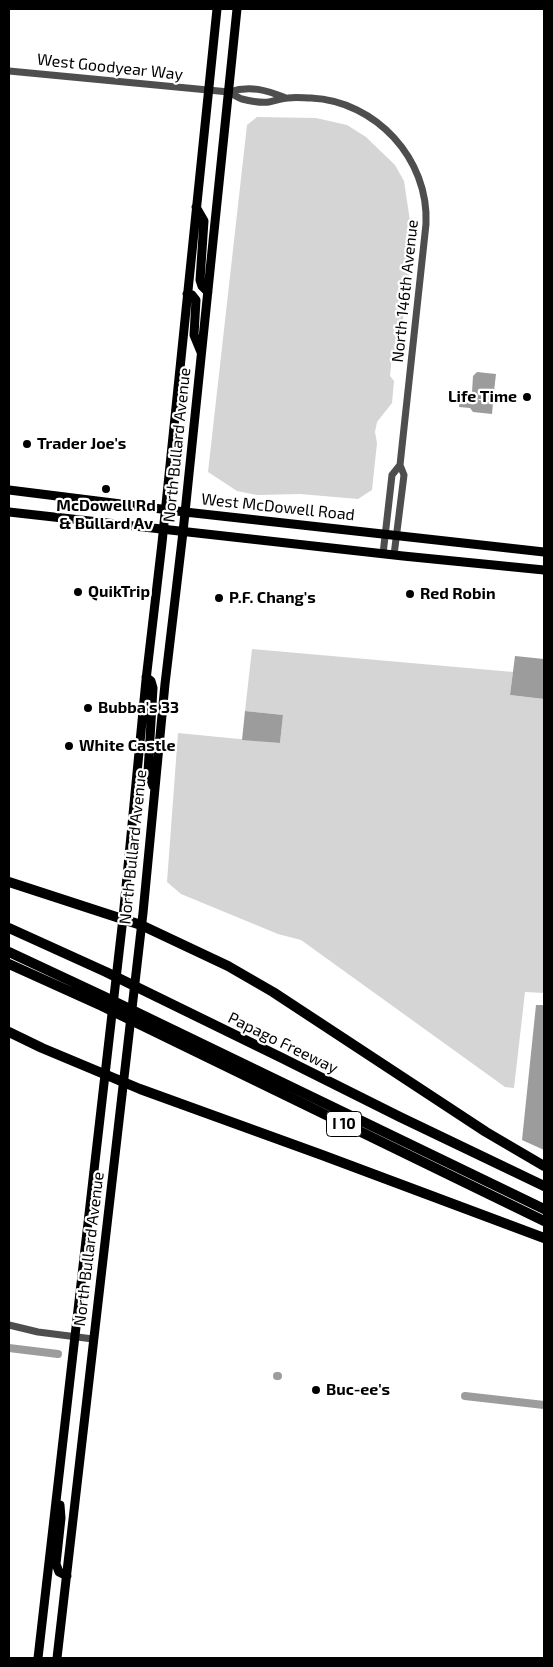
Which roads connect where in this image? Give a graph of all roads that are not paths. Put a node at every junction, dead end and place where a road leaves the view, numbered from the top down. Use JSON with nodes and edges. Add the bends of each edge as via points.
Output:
{"nodes":[{"id":1,"x":217,"y":9,"type":"edge"},
{"id":2,"x":237,"y":9,"type":"edge"},
{"id":3,"x":9,"y":71,"type":"edge"},
{"id":4,"x":208,"y":90,"type":"junction"},
{"id":5,"x":229,"y":92,"type":"junction"},
{"id":6,"x":286,"y":98,"type":"junction"},
{"id":7,"x":196,"y":207,"type":"junction"},
{"id":8,"x":208,"y":292,"type":"junction"},
{"id":9,"x":187,"y":294,"type":"junction"},
{"id":10,"x":202,"y":353,"type":"junction"},
{"id":11,"x":400,"y":465,"type":"junction"},
{"id":12,"x":9,"y":490,"type":"edge"},
{"id":13,"x":164,"y":510,"type":"junction"},
{"id":14,"x":9,"y":512,"type":"edge"},
{"id":15,"x":185,"y":512,"type":"junction"},
{"id":16,"x":163,"y":530,"type":"junction"},
{"id":17,"x":183,"y":532,"type":"junction"},
{"id":18,"x":385,"y":534,"type":"junction"},
{"id":19,"x":396,"y":535,"type":"junction"},
{"id":20,"x":544,"y":552,"type":"edge"},
{"id":21,"x":383,"y":554,"type":"junction"},
{"id":22,"x":394,"y":556,"type":"junction"},
{"id":23,"x":544,"y":570,"type":"edge"},
{"id":24,"x":146,"y":677,"type":"junction"},
{"id":25,"x":154,"y":791,"type":"junction"},
{"id":26,"x":9,"y":882,"type":"edge"},
{"id":27,"x":123,"y":918,"type":"junction"},
{"id":28,"x":141,"y":925,"type":"junction"},
{"id":29,"x":9,"y":928,"type":"edge"},
{"id":30,"x":9,"y":952,"type":"edge"},
{"id":31,"x":9,"y":964,"type":"edge"},
{"id":32,"x":103,"y":1001,"type":"junction"},
{"id":33,"x":144,"y":1021,"type":"junction"},
{"id":34,"x":9,"y":1032,"type":"edge"},
{"id":35,"x":105,"y":1074,"type":"junction"},
{"id":36,"x":123,"y":1082,"type":"junction"},
{"id":37,"x":544,"y":1166,"type":"edge"},
{"id":38,"x":544,"y":1186,"type":"edge"},
{"id":39,"x":544,"y":1209,"type":"edge"},
{"id":40,"x":544,"y":1221,"type":"edge"},
{"id":41,"x":544,"y":1238,"type":"edge"},
{"id":42,"x":9,"y":1325,"type":"edge"},
{"id":43,"x":75,"y":1337,"type":"junction"},
{"id":44,"x":93,"y":1339,"type":"junction"},
{"id":45,"x":58,"y":1490,"type":"junction"},
{"id":46,"x":67,"y":1576,"type":"junction"},
{"id":47,"x":38,"y":1658,"type":"edge"},
{"id":48,"x":57,"y":1658,"type":"edge"}],
"edges":[{"from":1,"to":4,"type":"main road","name":"North Bullard Avenue"},
{"from":2,"to":5,"type":"main road","name":"North Bullard Avenue"},
{"from":3,"to":4,"type":"street","name":"West Goodyear Way"},
{"from":4,"to":5,"type":"street","name":"West Goodyear Way"},
{"from":4,"to":7,"type":"main road","name":"North Bullard Avenue"},
{"from":5,"to":6,"type":"street","via":[[241,88],[269,91]]},
{"from":5,"to":6,"type":"street","via":[[241,99],[269,102]]},
{"from":5,"to":8,"type":"main road","name":"North Bullard Avenue"},
{"from":6,"to":11,"type":"street","name":"North 146th Avenue","via":[[312,98],[345,105],[364,114],[401,145],[414,164],[424,191],[426,210]]},
{"from":7,"to":8,"type":"main road","via":[[204,221],[200,280]]},
{"from":7,"to":9,"type":"main road","name":"North Bullard Avenue"},
{"from":8,"to":10,"type":"main road","name":"North Bullard Avenue"},
{"from":9,"to":10,"type":"main road","via":[[196,300],[194,335]]},
{"from":9,"to":13,"type":"main road","name":"North Bullard Avenue"},
{"from":10,"to":15,"type":"main road","name":"North Bullard Avenue"},
{"from":11,"to":18,"type":"street","name":"North 146th Avenue","via":[[392,475]]},
{"from":11,"to":19,"type":"street","name":"North 146th Avenue","via":[[404,475]]},
{"from":12,"to":13,"type":"main road","name":"West McDowell Road"},
{"from":13,"to":15,"type":"main road","name":"West McDowell Road"},
{"from":13,"to":16,"type":"main road","name":"North Bullard Avenue"},
{"from":14,"to":16,"type":"main road"},
{"from":15,"to":17,"type":"main road","name":"North Bullard Avenue"},
{"from":15,"to":18,"type":"main road","name":"West McDowell Road"},
{"from":16,"to":17,"type":"main road"},
{"from":16,"to":24,"type":"main road","name":"North Bullard Avenue"},
{"from":17,"to":21,"type":"main road"},
{"from":17,"to":25,"type":"main road","name":"North Bullard Avenue"},
{"from":18,"to":19,"type":"main road","name":"West McDowell Road"},
{"from":18,"to":21,"type":"street","name":"North 146th Avenue"},
{"from":19,"to":20,"type":"main road","name":"West McDowell Road"},
{"from":19,"to":22,"type":"street","name":"North 146th Avenue"},
{"from":21,"to":22,"type":"main road"},
{"from":22,"to":23,"type":"main road"},
{"from":24,"to":25,"type":"main road","via":[[153,688],[148,772]]},
{"from":24,"to":27,"type":"main road","name":"North Bullard Avenue"},
{"from":25,"to":28,"type":"main road","name":"North Bullard Avenue"},
{"from":26,"to":27,"type":"highway"},
{"from":27,"to":28,"type":"highway"},
{"from":27,"to":35,"type":"main road","name":"North Bullard Avenue"},
{"from":28,"to":36,"type":"main road","name":"North Bullard Avenue"},
{"from":28,"to":37,"type":"highway","via":[[252,979],[486,1132]]},
{"from":29,"to":38,"type":"highway","name":"Papago Freeway","number":"I 10","via":[[106,972]]},
{"from":30,"to":32,"type":"highway"},
{"from":31,"to":32,"type":"highway","number":"I 10"},
{"from":32,"to":33,"type":"highway","number":"I 10"},
{"from":33,"to":39,"type":"highway"},
{"from":33,"to":40,"type":"highway","number":"I 10"},
{"from":34,"to":35,"type":"highway"},
{"from":35,"to":36,"type":"highway"},
{"from":35,"to":43,"type":"main road","name":"North Bullard Avenue"},
{"from":36,"to":41,"type":"highway"},
{"from":36,"to":44,"type":"main road","name":"North Bullard Avenue"},
{"from":42,"to":43,"type":"street"},
{"from":43,"to":44,"type":"street"},
{"from":43,"to":45,"type":"main road","name":"North Bullard Avenue"},
{"from":44,"to":46,"type":"main road","name":"North Bullard Avenue"},
{"from":45,"to":46,"type":"main road","via":[[61,1518],[56,1564],[59,1572]]},
{"from":45,"to":47,"type":"main road","name":"North Bullard Avenue"},
{"from":46,"to":48,"type":"main road","name":"North Bullard Avenue"}]}
